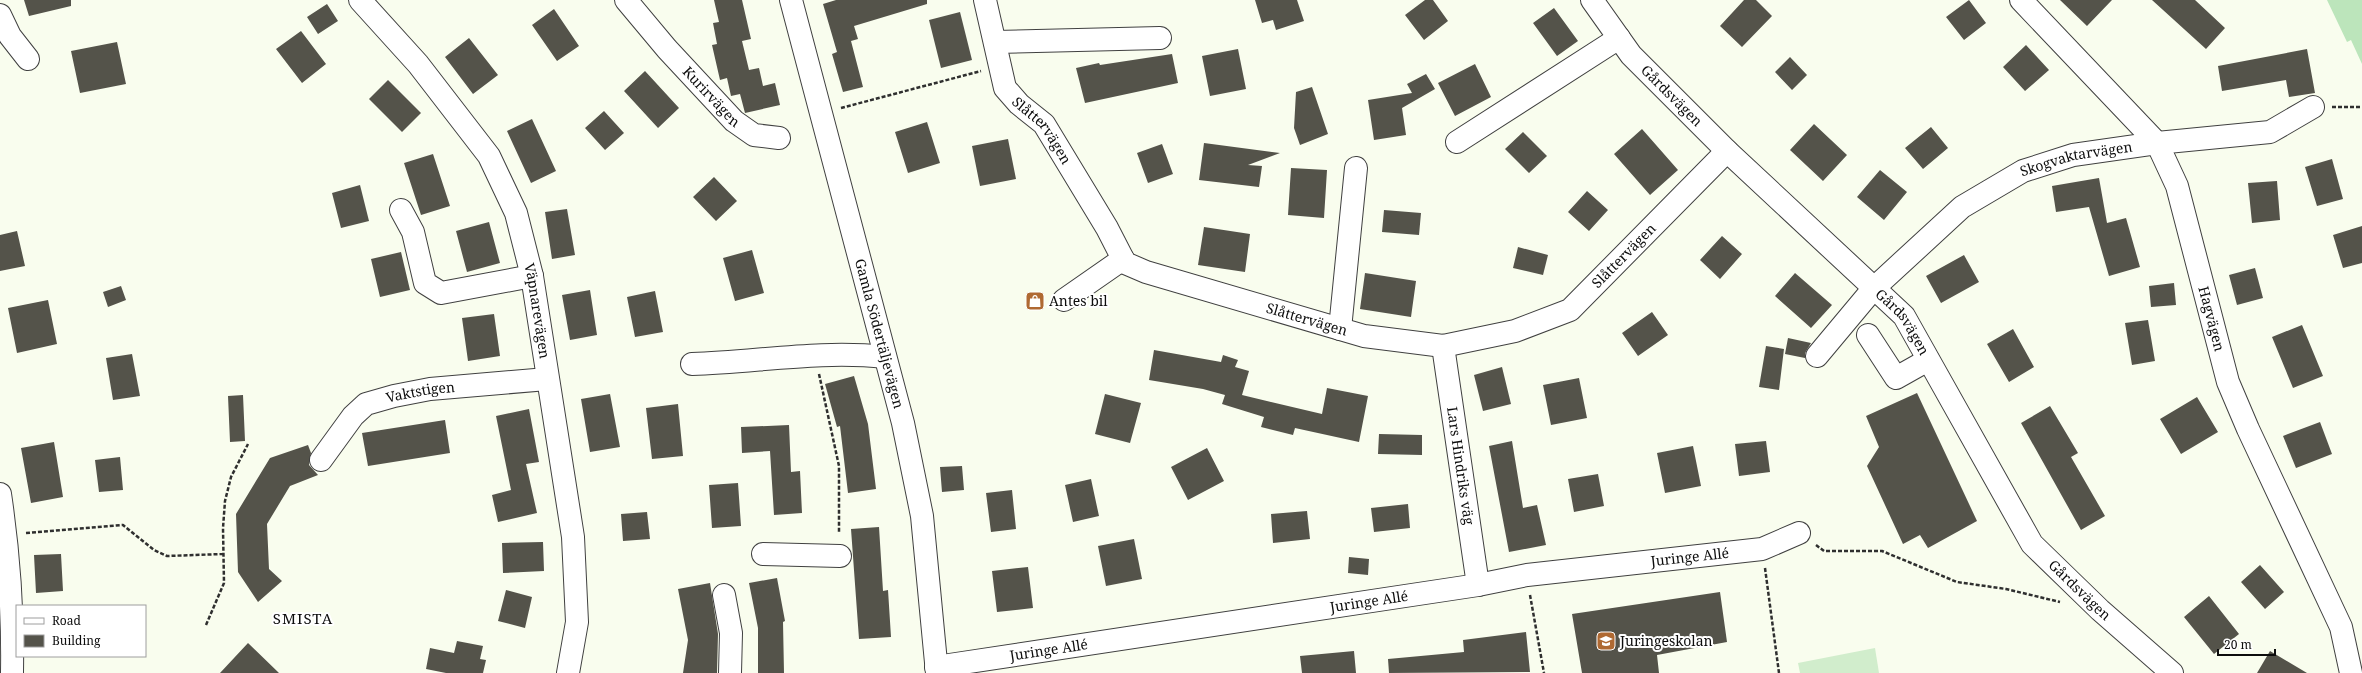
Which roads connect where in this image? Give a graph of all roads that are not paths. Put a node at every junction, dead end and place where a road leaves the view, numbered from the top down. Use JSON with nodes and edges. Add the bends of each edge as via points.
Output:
{"nodes":[{"id":1,"x":360,"y":0,"type":"edge"},
{"id":2,"x":626,"y":0,"type":"edge"},
{"id":3,"x":791,"y":0,"type":"edge"},
{"id":4,"x":985,"y":0,"type":"edge"},
{"id":5,"x":1592,"y":0,"type":"edge"},
{"id":6,"x":2021,"y":0,"type":"edge"},
{"id":7,"x":0,"y":15,"type":"edge"},
{"id":8,"x":1160,"y":38,"type":"dead end"},
{"id":9,"x":1619,"y":38,"type":"junction"},
{"id":10,"x":995,"y":42,"type":"junction"},
{"id":11,"x":28,"y":59,"type":"dead end"},
{"id":12,"x":2313,"y":107,"type":"road end"},
{"id":13,"x":779,"y":138,"type":"dead end"},
{"id":14,"x":1457,"y":142,"type":"dead end"},
{"id":15,"x":2157,"y":143,"type":"junction"},
{"id":16,"x":1727,"y":151,"type":"junction"},
{"id":17,"x":1356,"y":168,"type":"dead end"},
{"id":18,"x":401,"y":210,"type":"dead end"},
{"id":19,"x":1123,"y":259,"type":"junction"},
{"id":20,"x":532,"y":276,"type":"junction"},
{"id":21,"x":1873,"y":289,"type":"junction"},
{"id":22,"x":1064,"y":300,"type":"dead end"},
{"id":23,"x":1340,"y":329,"type":"junction"},
{"id":24,"x":1868,"y":335,"type":"dead end"},
{"id":25,"x":1443,"y":346,"type":"junction"},
{"id":26,"x":1817,"y":356,"type":"dead end"},
{"id":27,"x":885,"y":357,"type":"junction"},
{"id":28,"x":1928,"y":360,"type":"junction"},
{"id":29,"x":692,"y":364,"type":"dead end"},
{"id":30,"x":547,"y":379,"type":"junction"},
{"id":31,"x":321,"y":460,"type":"dead end"},
{"id":32,"x":0,"y":494,"type":"edge"},
{"id":33,"x":1799,"y":533,"type":"road end"},
{"id":34,"x":4,"y":542,"type":"edge"},
{"id":35,"x":763,"y":554,"type":"dead end"},
{"id":36,"x":840,"y":556,"type":"dead end"},
{"id":37,"x":1478,"y":585,"type":"junction"},
{"id":38,"x":724,"y":595,"type":"dead end"},
{"id":39,"x":937,"y":670,"type":"edge"},
{"id":40,"x":12,"y":673,"type":"edge"},
{"id":41,"x":568,"y":673,"type":"edge"},
{"id":42,"x":730,"y":673,"type":"edge"},
{"id":43,"x":2172,"y":673,"type":"edge"},
{"id":44,"x":2351,"y":673,"type":"edge"}],
"edges":[{"from":1,"to":20,"type":"street","name":"Väpnarevägen","via":[[418,64],[489,156],[516,213]]},
{"from":2,"to":13,"type":"street","name":"Kurirvägen","via":[[667,49],[734,121],[754,135]]},
{"from":3,"to":27,"type":"street","name":"Gamla Södertäljevägen"},
{"from":4,"to":10,"type":"street","name":"Slåttervägen"},
{"from":5,"to":9,"type":"street","name":"Gårdsvägen"},
{"from":6,"to":15,"type":"street","name":"Hagvägen"},
{"from":7,"to":11,"type":"street","via":[[10,36]]},
{"from":8,"to":10,"type":"street"},
{"from":9,"to":14,"type":"street"},
{"from":9,"to":16,"type":"street","name":"Gårdsvägen","via":[[1631,55]]},
{"from":10,"to":19,"type":"street","name":"Slåttervägen","via":[[1005,88],[1019,104],[1044,124]]},
{"from":12,"to":15,"type":"street","name":"Skogvaktarvägen","via":[[2270,132]]},
{"from":15,"to":21,"type":"street","name":"Skogvaktarvägen","via":[[2073,155],[2023,171],[1962,207]]},
{"from":15,"to":44,"type":"street","name":"Hagvägen","via":[[2177,186],[2228,382],[2341,627]]},
{"from":16,"to":21,"type":"street","name":"Gårdsvägen"},
{"from":16,"to":25,"type":"street","name":"Slåttervägen","via":[[1570,310],[1515,331]]},
{"from":17,"to":23,"type":"street"},
{"from":18,"to":20,"type":"street","via":[[413,232],[425,283],[433,290],[441,293]]},
{"from":19,"to":22,"type":"street"},
{"from":19,"to":23,"type":"street","name":"Slåttervägen","via":[[1125,263],[1146,272]]},
{"from":20,"to":30,"type":"street","name":"Väpnarevägen"},
{"from":21,"to":26,"type":"street","name":"Skogvaktarvägen"},
{"from":21,"to":28,"type":"street","name":"Gårdsvägen","via":[[1904,316]]},
{"from":23,"to":25,"type":"street","name":"Slåttervägen","via":[[1364,336]]},
{"from":24,"to":28,"type":"street","via":[[1896,378]]},
{"from":25,"to":37,"type":"street","name":"Lars Hindriks väg"},
{"from":27,"to":29,"type":"street","via":[[851,353],[815,354],[736,363]]},
{"from":27,"to":39,"type":"street","name":"Gamla Södertäljevägen","via":[[903,423],[922,516]]},
{"from":28,"to":43,"type":"street","name":"Gårdsvägen","via":[[2032,544],[2100,610]]},
{"from":30,"to":31,"type":"street","name":"Vaktstigen","via":[[430,389],[366,404],[353,416]]},
{"from":30,"to":41,"type":"street","name":"Väpnarevägen","via":[[573,537],[577,622]]},
{"from":32,"to":34,"type":"street"},
{"from":33,"to":37,"type":"street","name":"Juringe Allé","via":[[1762,549],[1527,575]]},
{"from":34,"to":40,"type":"street","via":[[12,596]]},
{"from":35,"to":36,"type":"street"},
{"from":37,"to":39,"type":"street","name":"Juringe Allé"},
{"from":38,"to":42,"type":"street","via":[[731,633]]}]}
